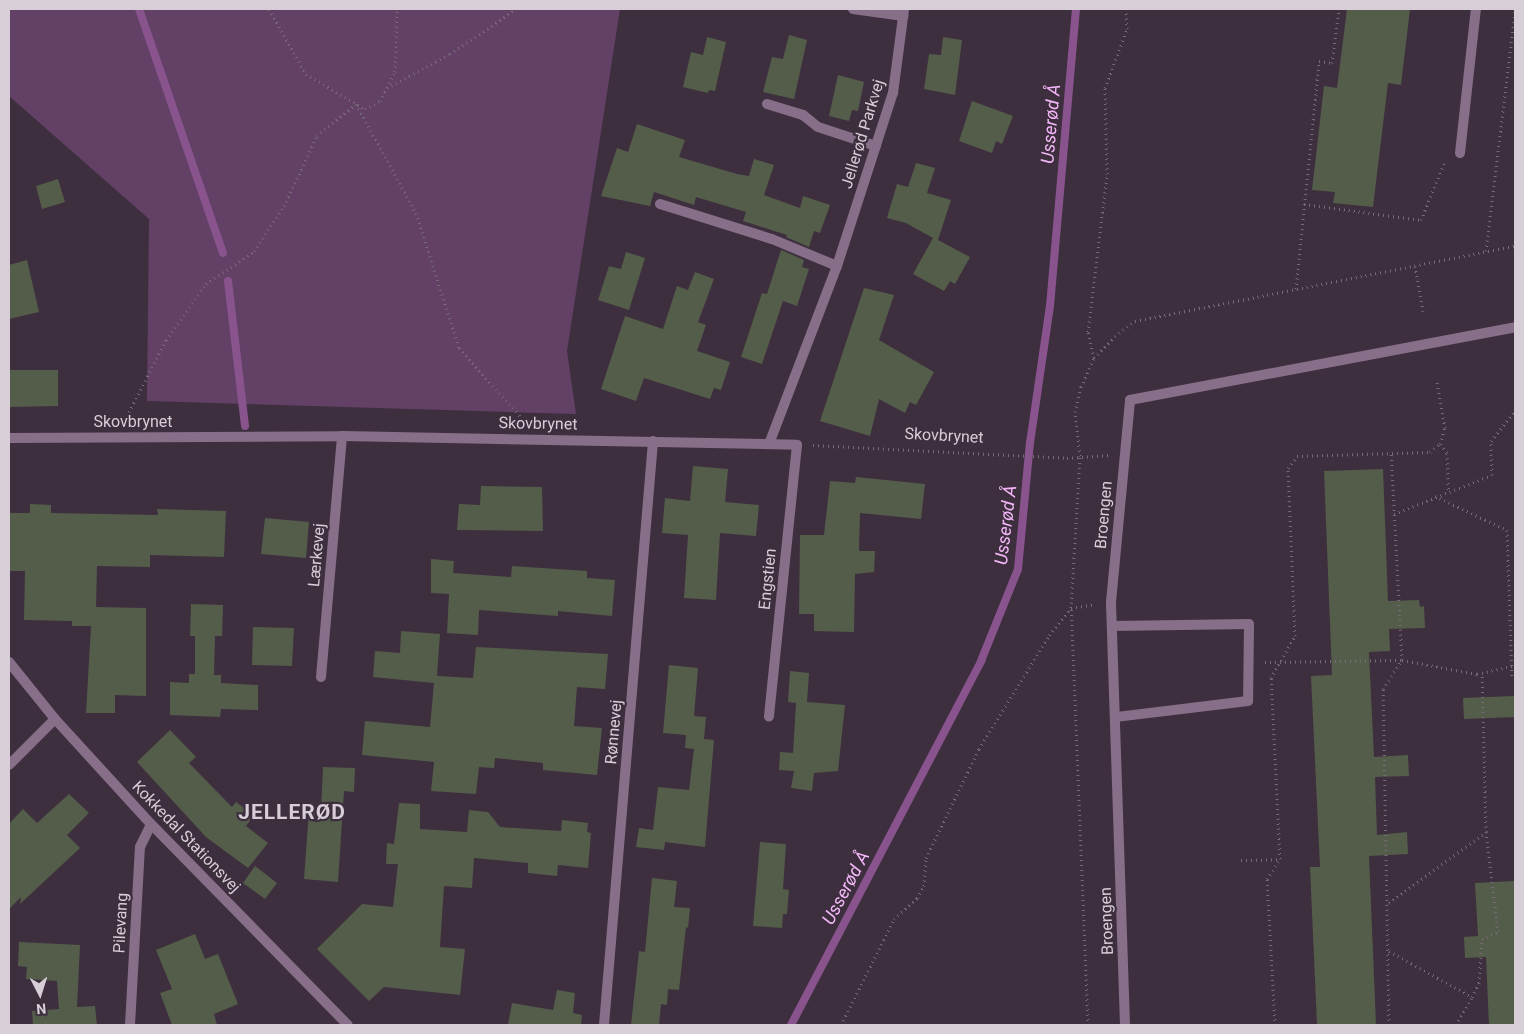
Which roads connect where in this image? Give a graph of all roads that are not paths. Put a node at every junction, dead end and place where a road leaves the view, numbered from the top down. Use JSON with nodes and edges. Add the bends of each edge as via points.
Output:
{"nodes":[{"id":1,"x":853,"y":9,"type":"edge"},
{"id":2,"x":1476,"y":9,"type":"edge"},
{"id":3,"x":904,"y":12,"type":"edge"},
{"id":4,"x":767,"y":104,"type":"dead end"},
{"id":5,"x":876,"y":146,"type":"junction"},
{"id":6,"x":1460,"y":153,"type":"road end"},
{"id":7,"x":660,"y":204,"type":"dead end"},
{"id":8,"x":837,"y":266,"type":"junction"},
{"id":9,"x":1515,"y":327,"type":"edge"},
{"id":10,"x":342,"y":436,"type":"junction"},
{"id":11,"x":9,"y":438,"type":"edge"},
{"id":12,"x":654,"y":441,"type":"junction"},
{"id":13,"x":769,"y":444,"type":"junction"},
{"id":14,"x":797,"y":444,"type":"joint"},
{"id":15,"x":1112,"y":626,"type":"junction"},
{"id":16,"x":9,"y":662,"type":"edge"},
{"id":17,"x":320,"y":677,"type":"dead end"},
{"id":18,"x":769,"y":717,"type":"dead end"},
{"id":19,"x":1115,"y":717,"type":"junction"},
{"id":20,"x":54,"y":719,"type":"junction"},
{"id":21,"x":9,"y":765,"type":"edge"},
{"id":22,"x":151,"y":824,"type":"junction"},
{"id":23,"x":130,"y":1025,"type":"edge"},
{"id":24,"x":348,"y":1025,"type":"edge"},
{"id":25,"x":604,"y":1025,"type":"edge"},
{"id":26,"x":1125,"y":1025,"type":"edge"}],
"edges":[{"from":1,"to":3,"type":"street"},
{"from":2,"to":6,"type":"street"},
{"from":3,"to":5,"type":"street","name":"Jellerød Parkvej","via":[[893,93]]},
{"from":4,"to":5,"type":"street","via":[[803,115],[818,127]]},
{"from":5,"to":8,"type":"street","name":"Jellerød Parkvej"},
{"from":7,"to":8,"type":"street","via":[[772,239]]},
{"from":8,"to":13,"type":"street","name":"Jellerød Parkvej"},
{"from":9,"to":15,"type":"street","name":"Broengen","via":[[1130,400],[1111,602]]},
{"from":10,"to":11,"type":"street","name":"Skovbrynet"},
{"from":10,"to":12,"type":"street","name":"Skovbrynet"},
{"from":10,"to":17,"type":"street","name":"Lærkevej"},
{"from":12,"to":13,"type":"street","name":"Skovbrynet"},
{"from":12,"to":25,"type":"street","name":"Rønnevej"},
{"from":13,"to":14,"type":"street","name":"Skovbrynet"},
{"from":14,"to":18,"type":"street","name":"Engstien"},
{"from":15,"to":19,"type":"street","name":"Broengen"},
{"from":15,"to":19,"type":"street","via":[[1249,624],[1248,701]]},
{"from":16,"to":20,"type":"street","name":"Kokkedal Stationsvej"},
{"from":19,"to":26,"type":"street","name":"Broengen"},
{"from":20,"to":21,"type":"street"},
{"from":20,"to":22,"type":"street","name":"Kokkedal Stationsvej"},
{"from":22,"to":23,"type":"street","name":"Pilevang","via":[[140,846]]},
{"from":22,"to":24,"type":"street","name":"Kokkedal Stationsvej"}]}
